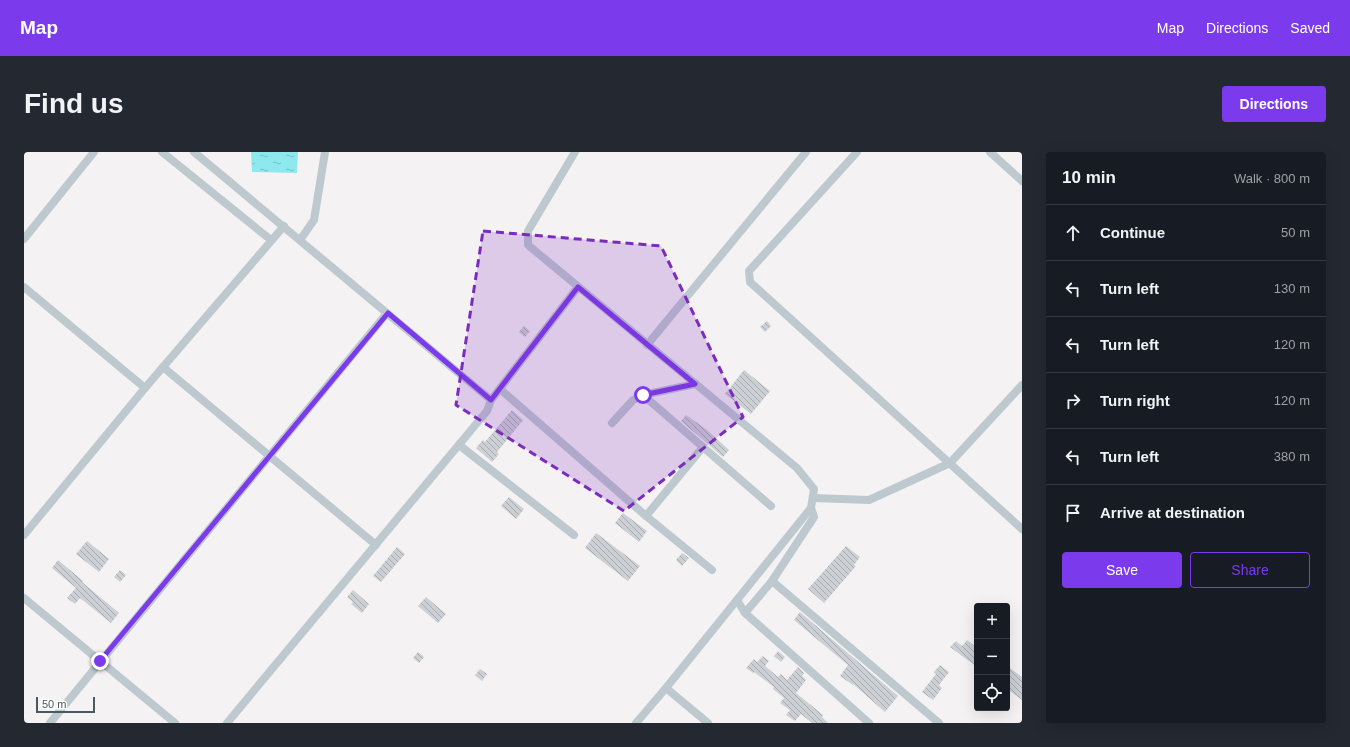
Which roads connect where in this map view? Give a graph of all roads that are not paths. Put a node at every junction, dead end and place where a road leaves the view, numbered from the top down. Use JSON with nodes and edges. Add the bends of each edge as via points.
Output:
{"nodes":[{"id":1,"x":94,"y":152,"type":"edge"},
{"id":2,"x":162,"y":152,"type":"edge"},
{"id":3,"x":194,"y":152,"type":"edge"},
{"id":4,"x":325,"y":152,"type":"edge"},
{"id":5,"x":575,"y":152,"type":"edge"},
{"id":6,"x":806,"y":152,"type":"edge"},
{"id":7,"x":857,"y":152,"type":"edge"},
{"id":8,"x":990,"y":152,"type":"edge"},
{"id":9,"x":1022,"y":181,"type":"edge"},
{"id":10,"x":284,"y":226,"type":"junction"},
{"id":11,"x":24,"y":239,"type":"edge"},
{"id":12,"x":271,"y":240,"type":"junction"},
{"id":13,"x":300,"y":240,"type":"junction"},
{"id":14,"x":24,"y":287,"type":"edge"},
{"id":15,"x":578,"y":287,"type":"junction"},
{"id":16,"x":388,"y":313,"type":"junction"},
{"id":17,"x":647,"y":345,"type":"junction"},
{"id":18,"x":163,"y":367,"type":"junction"},
{"id":19,"x":695,"y":384,"type":"junction"},
{"id":20,"x":1022,"y":385,"type":"edge"},
{"id":21,"x":145,"y":388,"type":"junction"},
{"id":22,"x":500,"y":388,"type":"junction"},
{"id":23,"x":643,"y":395,"type":"junction"},
{"id":24,"x":491,"y":400,"type":"junction"},
{"id":25,"x":612,"y":423,"type":"dead end"},
{"id":26,"x":459,"y":445,"type":"junction"},
{"id":27,"x":703,"y":447,"type":"junction"},
{"id":28,"x":269,"y":456,"type":"junction"},
{"id":29,"x":950,"y":464,"type":"junction"},
{"id":30,"x":813,"y":498,"type":"junction"},
{"id":31,"x":771,"y":506,"type":"dead end"},
{"id":32,"x":811,"y":508,"type":"junction"},
{"id":33,"x":646,"y":516,"type":"junction"},
{"id":34,"x":1022,"y":529,"type":"edge"},
{"id":35,"x":24,"y":534,"type":"edge"},
{"id":36,"x":574,"y":535,"type":"dead end"},
{"id":37,"x":376,"y":545,"type":"junction"},
{"id":38,"x":712,"y":570,"type":"dead end"},
{"id":39,"x":772,"y":581,"type":"junction"},
{"id":40,"x":24,"y":598,"type":"edge"},
{"id":41,"x":737,"y":600,"type":"junction"},
{"id":42,"x":745,"y":613,"type":"junction"},
{"id":43,"x":100,"y":661,"type":"junction"},
{"id":44,"x":666,"y":688,"type":"junction"},
{"id":45,"x":50,"y":723,"type":"edge"},
{"id":46,"x":175,"y":723,"type":"edge"},
{"id":47,"x":227,"y":723,"type":"edge"},
{"id":48,"x":636,"y":723,"type":"edge"},
{"id":49,"x":708,"y":723,"type":"edge"},
{"id":50,"x":869,"y":723,"type":"edge"},
{"id":51,"x":939,"y":723,"type":"edge"}],
"edges":[{"from":1,"to":11,"type":"lane"},
{"from":2,"to":12,"type":"lane"},
{"from":3,"to":10,"type":"lane"},
{"from":4,"to":13,"type":"lane","via":[[314,220]]},
{"from":5,"to":15,"type":"lane","via":[[528,231],[528,245]]},
{"from":6,"to":17,"type":"lane"},
{"from":7,"to":29,"type":"lane","via":[[748,271],[750,282]]},
{"from":8,"to":9,"type":"lane"},
{"from":10,"to":12,"type":"lane"},
{"from":10,"to":13,"type":"lane"},
{"from":12,"to":18,"type":"lane"},
{"from":13,"to":16,"type":"lane"},
{"from":14,"to":21,"type":"lane"},
{"from":15,"to":17,"type":"lane"},
{"from":15,"to":22,"type":"lane"},
{"from":16,"to":24,"type":"lane"},
{"from":16,"to":28,"type":"lane"},
{"from":17,"to":19,"type":"lane"},
{"from":18,"to":21,"type":"lane"},
{"from":18,"to":28,"type":"lane"},
{"from":19,"to":23,"type":"lane"},
{"from":19,"to":30,"type":"lane","via":[[797,468],[814,489]]},
{"from":20,"to":29,"type":"lane"},
{"from":21,"to":35,"type":"lane"},
{"from":22,"to":24,"type":"lane"},
{"from":22,"to":33,"type":"lane"},
{"from":23,"to":25,"type":"lane","via":[[633,400]]},
{"from":23,"to":27,"type":"lane"},
{"from":24,"to":26,"type":"lane","via":[[487,411]]},
{"from":26,"to":36,"type":"lane"},
{"from":26,"to":37,"type":"lane"},
{"from":27,"to":31,"type":"lane"},
{"from":27,"to":33,"type":"lane"},
{"from":28,"to":37,"type":"lane"},
{"from":28,"to":43,"type":"lane"},
{"from":29,"to":30,"type":"lane","via":[[869,500]]},
{"from":29,"to":34,"type":"lane"},
{"from":30,"to":32,"type":"lane"},
{"from":32,"to":39,"type":"lane","via":[[814,517]]},
{"from":32,"to":41,"type":"lane"},
{"from":33,"to":38,"type":"lane"},
{"from":37,"to":47,"type":"lane"},
{"from":39,"to":42,"type":"lane"},
{"from":39,"to":51,"type":"lane"},
{"from":40,"to":43,"type":"lane"},
{"from":41,"to":42,"type":"lane"},
{"from":41,"to":44,"type":"lane"},
{"from":42,"to":50,"type":"lane"},
{"from":43,"to":45,"type":"lane"},
{"from":43,"to":46,"type":"lane"},
{"from":44,"to":48,"type":"lane"},
{"from":44,"to":49,"type":"lane"}]}
